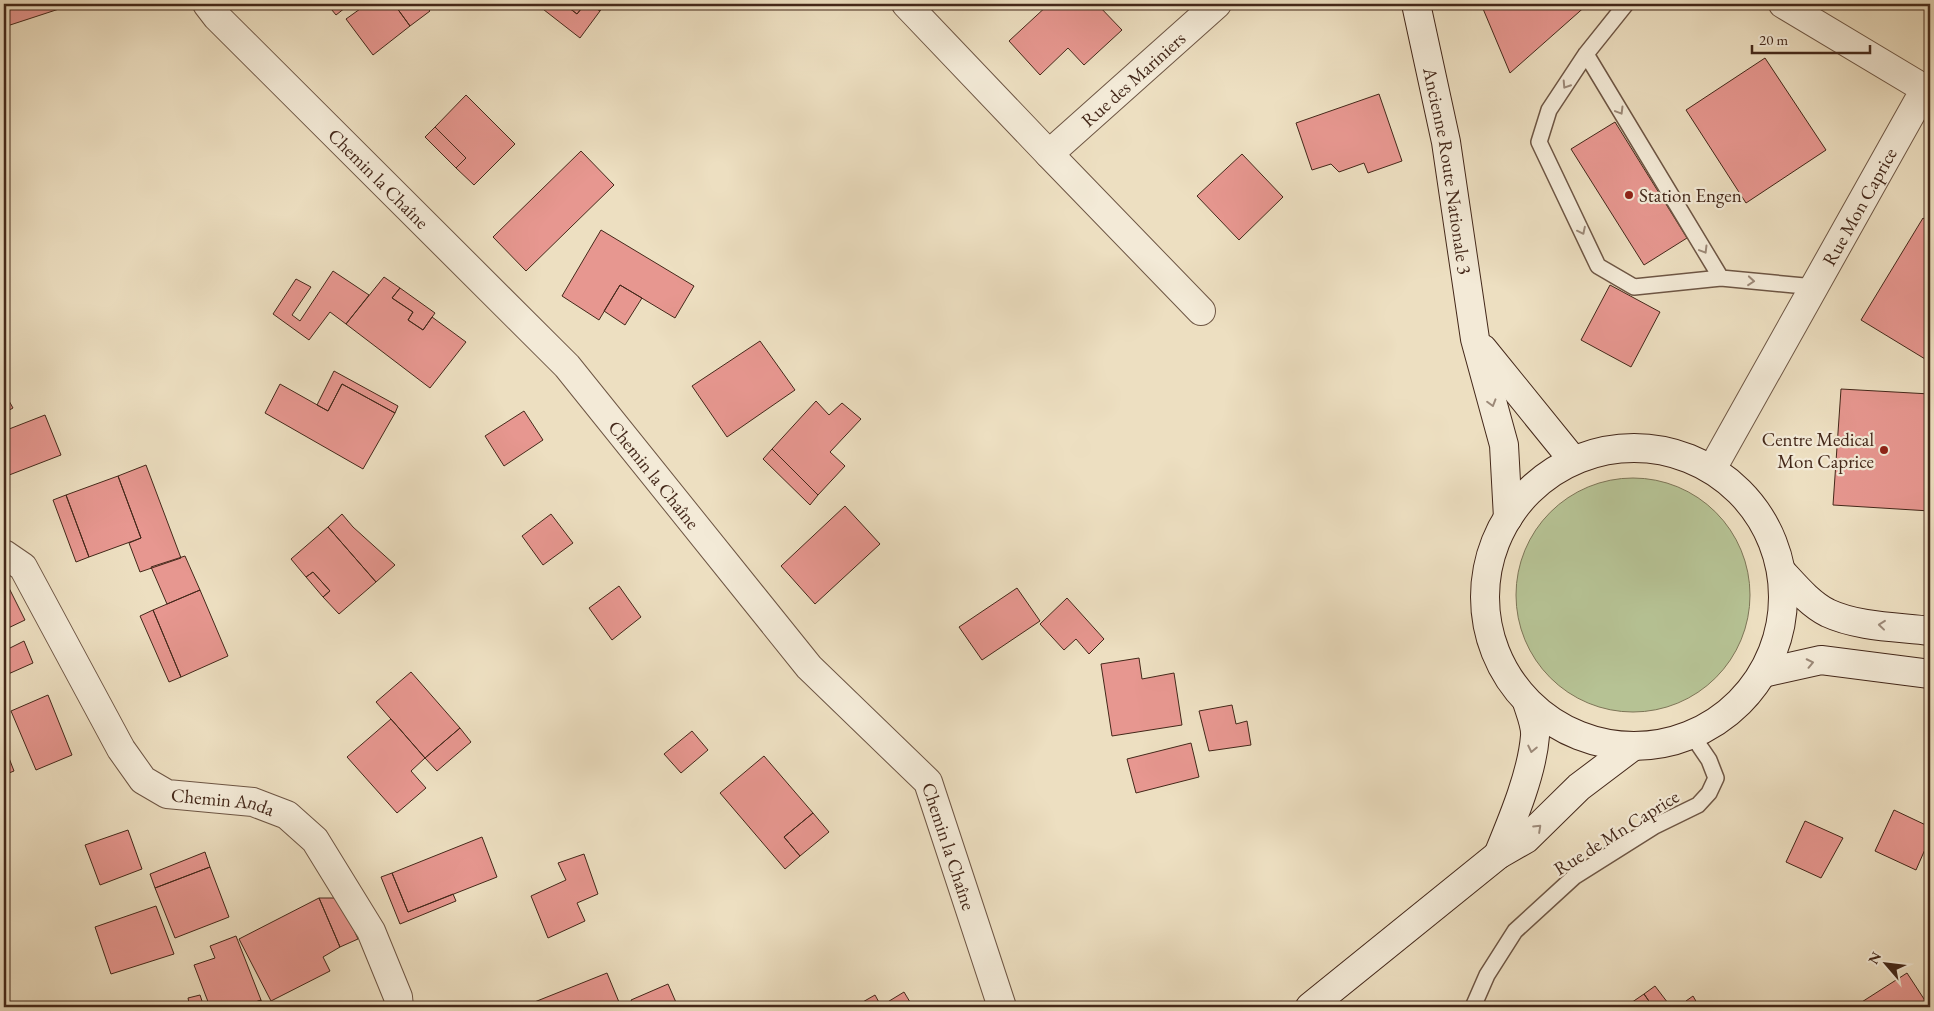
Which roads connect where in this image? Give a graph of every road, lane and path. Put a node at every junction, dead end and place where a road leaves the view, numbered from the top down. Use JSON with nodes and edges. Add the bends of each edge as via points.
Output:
{"nodes":[{"id":1,"x":207,"y":4,"type":"edge"},
{"id":2,"x":906,"y":4,"type":"edge"},
{"id":3,"x":1216,"y":4,"type":"edge"},
{"id":4,"x":1416,"y":4,"type":"edge"},
{"id":5,"x":1626,"y":4,"type":"edge"},
{"id":6,"x":1783,"y":4,"type":"edge"},
{"id":7,"x":1586,"y":54,"type":"junction"},
{"id":8,"x":1928,"y":91,"type":"edge"},
{"id":9,"x":1049,"y":154,"type":"junction"},
{"id":10,"x":1721,"y":278,"type":"junction"},
{"id":11,"x":1815,"y":287,"type":"junction"},
{"id":12,"x":1201,"y":311,"type":"dead end"},
{"id":13,"x":1475,"y":339,"type":"junction"},
{"id":14,"x":1573,"y":460,"type":"junction"},
{"id":15,"x":1712,"y":468,"type":"junction"},
{"id":16,"x":1508,"y":518,"type":"junction"},
{"id":17,"x":4,"y":554,"type":"edge"},
{"id":18,"x":1782,"y":572,"type":"junction"},
{"id":19,"x":1930,"y":631,"type":"edge"},
{"id":20,"x":1763,"y":673,"type":"junction"},
{"id":21,"x":1930,"y":674,"type":"edge"},
{"id":22,"x":1527,"y":702,"type":"junction"},
{"id":23,"x":1692,"y":735,"type":"junction"},
{"id":24,"x":1632,"y":747,"type":"junction"},
{"id":25,"x":1498,"y":855,"type":"junction"},
{"id":26,"x":399,"y":1007,"type":"edge"},
{"id":27,"x":1002,"y":1007,"type":"edge"},
{"id":28,"x":1310,"y":1007,"type":"edge"},
{"id":29,"x":1473,"y":1007,"type":"edge"}],
"edges":[{"from":1,"to":27,"type":"street","name":"Chemin la Chaîne","via":[[568,366],[810,667],[928,782]]},
{"from":2,"to":9,"type":"street"},
{"from":3,"to":9,"type":"street","name":"Rue des Mariniers"},
{"from":4,"to":13,"type":"street","name":"Ancienne Route Nationale 3","via":[[1446,142]]},
{"from":5,"to":7,"type":"lane"},
{"from":6,"to":8,"type":"street","name":"Rue Mon Caprice"},
{"from":7,"to":10,"type":"lane","one_way":true},
{"from":7,"to":10,"type":"lane","one_way":true,"via":[[1549,110],[1539,142],[1598,266],[1634,287]]},
{"from":8,"to":11,"type":"street","name":"Rue Mon Caprice"},
{"from":9,"to":12,"type":"street"},
{"from":10,"to":11,"type":"lane","one_way":true},
{"from":11,"to":15,"type":"street","name":"Rue Mon Caprice"},
{"from":13,"to":14,"type":"street"},
{"from":13,"to":16,"type":"street","name":"Ancienne Route Nationale 3","one_way":true,"via":[[1504,444]]},
{"from":14,"to":15,"type":"street","via":[[1619,448],[1668,450]]},
{"from":14,"to":16,"type":"street","via":[[1536,484]]},
{"from":15,"to":18,"type":"street","via":[[1745,496],[1769,532]]},
{"from":16,"to":22,"type":"street","via":[[1492,554],[1485,594],[1489,633],[1503,670]]},
{"from":17,"to":26,"type":"street","name":"Chemin Anda","via":[[23,566],[121,749],[143,780],[167,794],[253,802],[287,815],[315,840],[371,931],[398,997]]},
{"from":19,"to":18,"type":"street","one_way":true,"via":[[1864,624],[1828,612]]},
{"from":18,"to":20,"type":"street","via":[[1784,607],[1777,641]]},
{"from":20,"to":21,"type":"street","one_way":true,"via":[[1821,660]]},
{"from":20,"to":23,"type":"street","via":[[1732,709]]},
{"from":22,"to":24,"type":"street","via":[[1558,726],[1593,741]]},
{"from":22,"to":25,"type":"street","one_way":true,"via":[[1535,735],[1515,815]]},
{"from":23,"to":24,"type":"street","via":[[1662,744]]},
{"from":23,"to":29,"type":"lane","name":"Rue de Mn Caprice","via":[[1709,760],[1716,778],[1709,793],[1698,805],[1655,826],[1574,877],[1515,931],[1487,976]]},
{"from":25,"to":24,"type":"street","one_way":true,"via":[[1526,839],[1579,787]]},
{"from":25,"to":28,"type":"street"}]}
